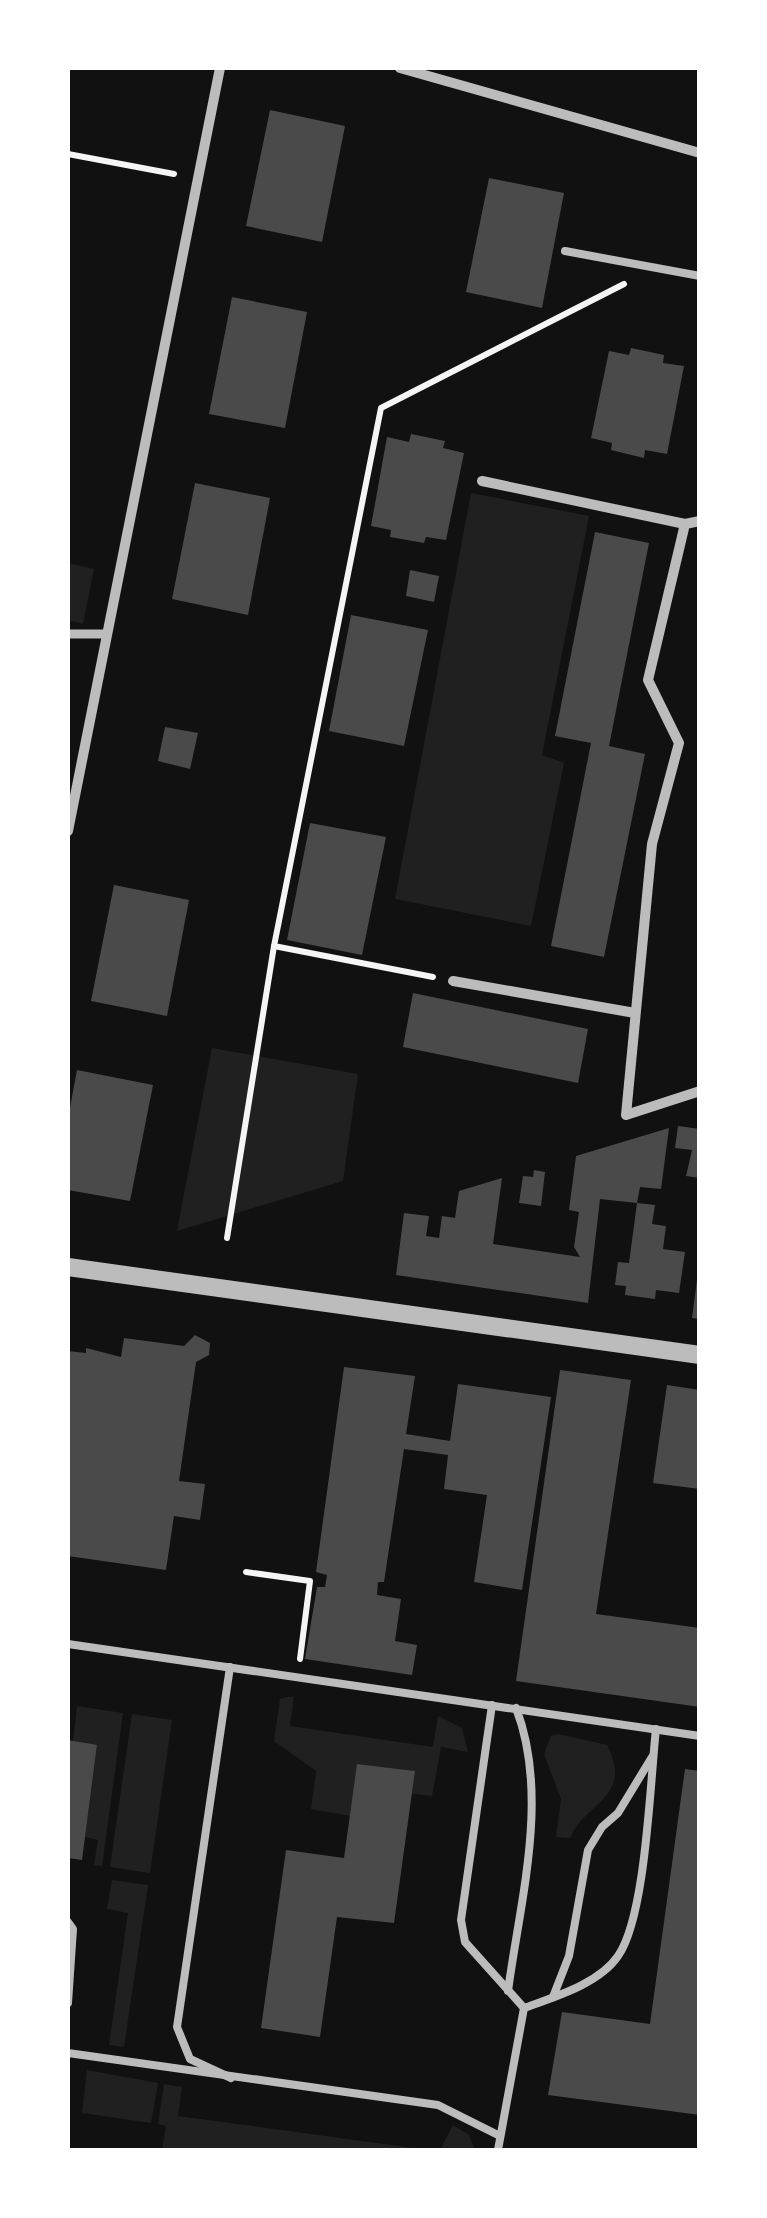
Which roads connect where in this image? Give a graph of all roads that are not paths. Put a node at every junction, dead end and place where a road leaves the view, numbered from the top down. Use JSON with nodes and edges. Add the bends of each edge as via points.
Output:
{"nodes":[{"id":1,"x":220,"y":68,"type":"edge"},
{"id":2,"x":400,"y":68,"type":"edge"},
{"id":3,"x":700,"y":153,"type":"edge"},
{"id":4,"x":565,"y":251,"type":"dead end"},
{"id":5,"x":700,"y":276,"type":"edge"},
{"id":6,"x":482,"y":481,"type":"dead end"},
{"id":7,"x":700,"y":522,"type":"edge"},
{"id":8,"x":686,"y":524,"type":"junction"},
{"id":9,"x":68,"y":634,"type":"edge"},
{"id":10,"x":107,"y":634,"type":"junction"},
{"id":11,"x":70,"y":806,"type":"edge"},
{"id":12,"x":68,"y":831,"type":"edge"},
{"id":13,"x":453,"y":981,"type":"road end"},
{"id":14,"x":635,"y":1013,"type":"junction"},
{"id":15,"x":700,"y":1091,"type":"edge"},
{"id":16,"x":68,"y":1267,"type":"edge"},
{"id":17,"x":700,"y":1354,"type":"edge"},
{"id":18,"x":68,"y":1644,"type":"edge"},
{"id":19,"x":230,"y":1667,"type":"junction"},
{"id":20,"x":492,"y":1705,"type":"junction"},
{"id":21,"x":516,"y":1708,"type":"junction"},
{"id":22,"x":656,"y":1729,"type":"junction"},
{"id":23,"x":700,"y":1736,"type":"edge"},
{"id":24,"x":653,"y":1755,"type":"junction"},
{"id":25,"x":68,"y":1922,"type":"edge"},
{"id":26,"x":508,"y":1991,"type":"junction"},
{"id":27,"x":553,"y":1997,"type":"junction"},
{"id":28,"x":68,"y":2003,"type":"edge"},
{"id":29,"x":524,"y":2008,"type":"junction"},
{"id":30,"x":68,"y":2053,"type":"edge"},
{"id":31,"x":231,"y":2078,"type":"junction"},
{"id":32,"x":500,"y":2136,"type":"junction"},
{"id":33,"x":498,"y":2150,"type":"edge"}],
"edges":[{"from":1,"to":10,"type":"street"},
{"from":2,"to":3,"type":"street"},
{"from":4,"to":5,"type":"lane"},
{"from":6,"to":8,"type":"street"},
{"from":7,"to":8,"type":"street"},
{"from":8,"to":14,"type":"street","via":[[648,680],[679,744],[652,844]]},
{"from":9,"to":10,"type":"street"},
{"from":10,"to":11,"type":"street"},
{"from":11,"to":12,"type":"street"},
{"from":13,"to":14,"type":"street"},
{"from":14,"to":15,"type":"street","via":[[626,1115]]},
{"from":16,"to":17,"type":"street"},
{"from":18,"to":19,"type":"lane"},
{"from":19,"to":20,"type":"lane"},
{"from":19,"to":31,"type":"lane","via":[[177,2027],[190,2059]]},
{"from":20,"to":21,"type":"lane"},
{"from":20,"to":26,"type":"lane","via":[[461,1920],[465,1942]]},
{"from":21,"to":22,"type":"lane"},
{"from":21,"to":26,"type":"lane","via":[[526,1732],[533,1805]]},
{"from":22,"to":23,"type":"lane"},
{"from":22,"to":24,"type":"lane"},
{"from":24,"to":27,"type":"lane","via":[[588,1850],[569,1956]]},
{"from":24,"to":27,"type":"lane","via":[[634,1909],[618,1956]]},
{"from":25,"to":28,"type":"lane","via":[[74,1954]]},
{"from":26,"to":29,"type":"lane"},
{"from":27,"to":29,"type":"lane"},
{"from":29,"to":32,"type":"lane"},
{"from":30,"to":31,"type":"lane"},
{"from":31,"to":32,"type":"lane","via":[[438,2106]]},
{"from":32,"to":33,"type":"lane"}]}
